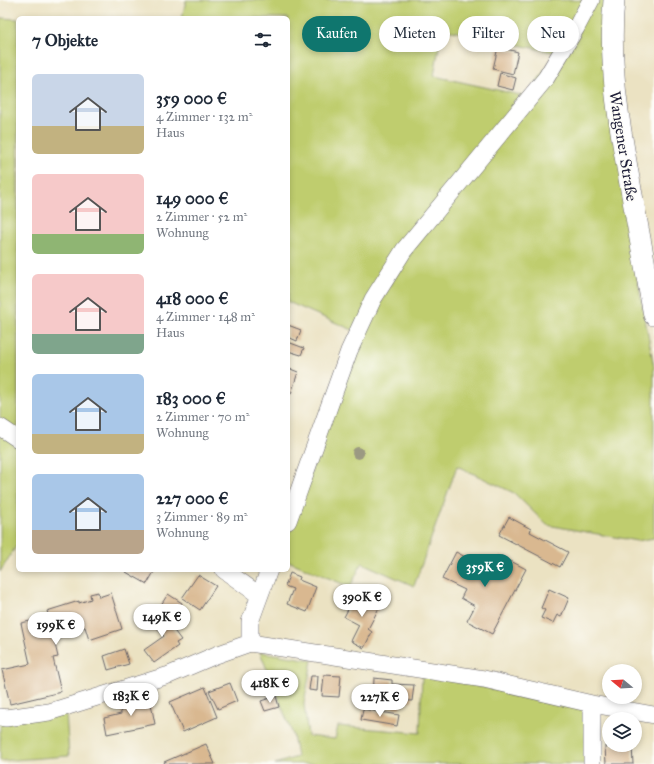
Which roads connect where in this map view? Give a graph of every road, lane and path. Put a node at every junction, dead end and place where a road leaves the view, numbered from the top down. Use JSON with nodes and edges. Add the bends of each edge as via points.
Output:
{"nodes":[{"id":1,"x":591,"y":0,"type":"edge"},
{"id":2,"x":614,"y":0,"type":"edge"},
{"id":3,"x":654,"y":315,"type":"edge"},
{"id":4,"x":0,"y":427,"type":"edge"},
{"id":5,"x":16,"y":438,"type":"edge"},
{"id":6,"x":290,"y":515,"type":"edge"},
{"id":7,"x":227,"y":572,"type":"edge"},
{"id":8,"x":268,"y":572,"type":"edge"},
{"id":9,"x":259,"y":595,"type":"junction"},
{"id":10,"x":250,"y":644,"type":"junction"},
{"id":11,"x":592,"y":704,"type":"junction"},
{"id":12,"x":654,"y":714,"type":"edge"},
{"id":13,"x":0,"y":717,"type":"edge"},
{"id":14,"x":592,"y":764,"type":"edge"}],
"edges":[{"from":1,"to":6,"type":"street","via":[[546,78],[404,250],[374,299],[349,351]]},
{"from":2,"to":3,"type":"main road","name":"Wangener Straße","via":[[614,84],[620,132]]},
{"from":4,"to":5,"type":"street"},
{"from":7,"to":9,"type":"street"},
{"from":8,"to":9,"type":"street"},
{"from":9,"to":10,"type":"street","via":[[250,622]]},
{"from":10,"to":11,"type":"street","via":[[484,679]]},
{"from":10,"to":13,"type":"street","via":[[216,654],[169,675],[48,712]]},
{"from":11,"to":12,"type":"street"},
{"from":11,"to":14,"type":"street"}]}
